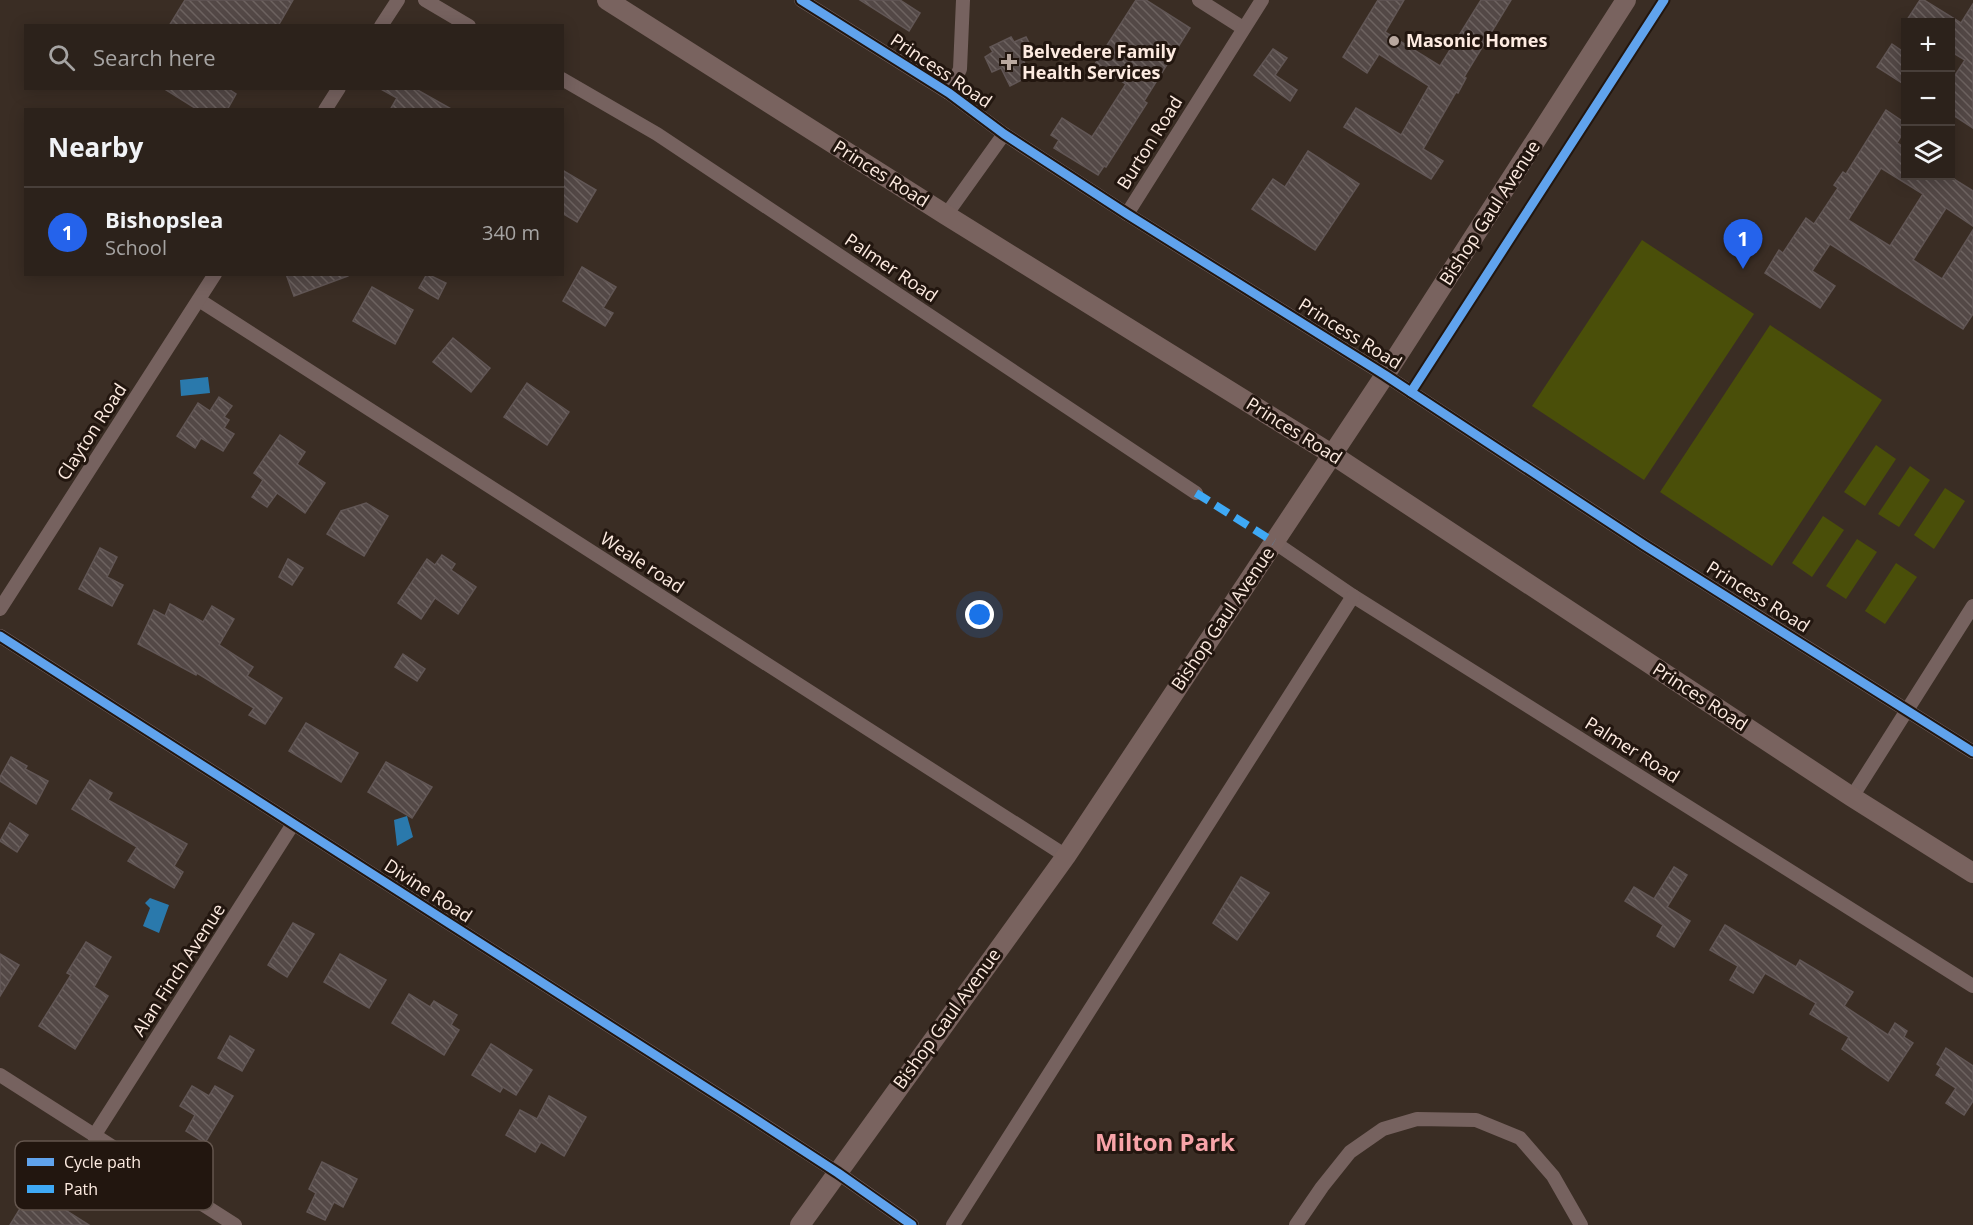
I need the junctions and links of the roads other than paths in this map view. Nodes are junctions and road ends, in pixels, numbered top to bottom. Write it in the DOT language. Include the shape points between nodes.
graph roads {
  1 [pos="398,0"];
  2 [pos="425,0"];
  3 [pos="607,0"];
  4 [pos="801,0"];
  5 [pos="963,0"];
  6 [pos="1199,0"];
  7 [pos="1262,0"];
  8 [pos="1626,0"];
  9 [pos="382,24"];
  10 [pos="466,24"];
  11 [pos="1243,28"];
  12 [pos="564,80"];
  13 [pos="338,90"];
  14 [pos="949,93"];
  15 [pos="326,108"];
  16 [pos="1004,134"];
  17 [pos="1127,214"];
  18 [pos="946,215"];
  19 [pos="214,276"];
  20 [pos="199,300"];
  21 [pos="1385,375"];
  22 [pos="1333,454"];
  23 [pos="1196,493"];
  24 [pos="1274,542"];
  25 [pos="1353,596"];
  26 [pos="1973,606"];
  27 [pos="0,609"];
  28 [pos="0,636"];
  29 [pos="1906,710"];
  30 [pos="1973,752"];
  31 [pos="1852,797"];
  32 [pos="293,824"];
  33 [pos="1066,856"];
  34 [pos="1973,873"];
  35 [pos="1973,986"];
  36 [pos="0,1075"];
  37 [pos="94,1136"];
  38 [pos="102,1141"];
  39 [pos="838,1173"];
  40 [pos="210,1210"];
  41 [pos="234,1225"];
  42 [pos="800,1225"];
  43 [pos="912,1225"];
  44 [pos="953,1225"];
  45 [pos="1296,1225"];
  46 [pos="1581,1225"];
  1 -- 9 [label="street"];
  2 -- 10 [label="street"];
  3 -- 18 [label="main road, Princes Road"];
  4 -- 14 [label="street, Princess Road"];
  5 -- 14 [label="street" via="960,69"];
  6 -- 11 [label="street"];
  7 -- 11 [label="street, Burton Road"];
  8 -- 21 [label="main road, Bishop Gaul Avenue"];
  11 -- 17 [label="street, Burton Road"];
  12 -- 23 [label="street, Palmer Road" via="657,134"];
  13 -- 15 [label="street"];
  14 -- 16 [label="street, Princess Road"];
  16 -- 17 [label="street, Princess Road"];
  16 -- 18 [label="street"];
  17 -- 21 [label="street, Princess Road"];
  18 -- 22 [label="main road, Princes Road"];
  19 -- 20 [label="street, Clayton Road"];
  20 -- 27 [label="street, Clayton Road"];
  20 -- 33 [label="street, Weale road"];
  21 -- 22 [label="main road, Bishop Gaul Avenue"];
  21 -- 29 [label="street, Princess Road"];
  22 -- 24 [label="main road, Bishop Gaul Avenue"];
  22 -- 31 [label="main road, Princes Road"];
  24 -- 25 [label="street, Palmer Road"];
  24 -- 33 [label="main road, Bishop Gaul Avenue"];
  25 -- 35 [label="street, Palmer Road"];
  25 -- 44 [label="street"];
  26 -- 29 [label="street"];
  28 -- 32 [label="street, Divine Road"];
  29 -- 30 [label="street, Princess Road"];
  29 -- 31 [label="street"];
  31 -- 34 [label="main road, Princes Road"];
  32 -- 37 [label="street, Alan Finch Avenue"];
  32 -- 39 [label="street, Divine Road"];
  33 -- 39 [label="main road, Bishop Gaul Avenue"];
  36 -- 37 [label="street"];
  37 -- 38 [label="street"];
  39 -- 42 [label="main road, Bishop Gaul Avenue"];
  39 -- 43 [label="street, Divine Road"];
  40 -- 41 [label="street"];
  45 -- 46 [label="street" via="1350,1152 1383,1129 1417,1119 1476,1120 1520,1138 1553,1176"];
}
